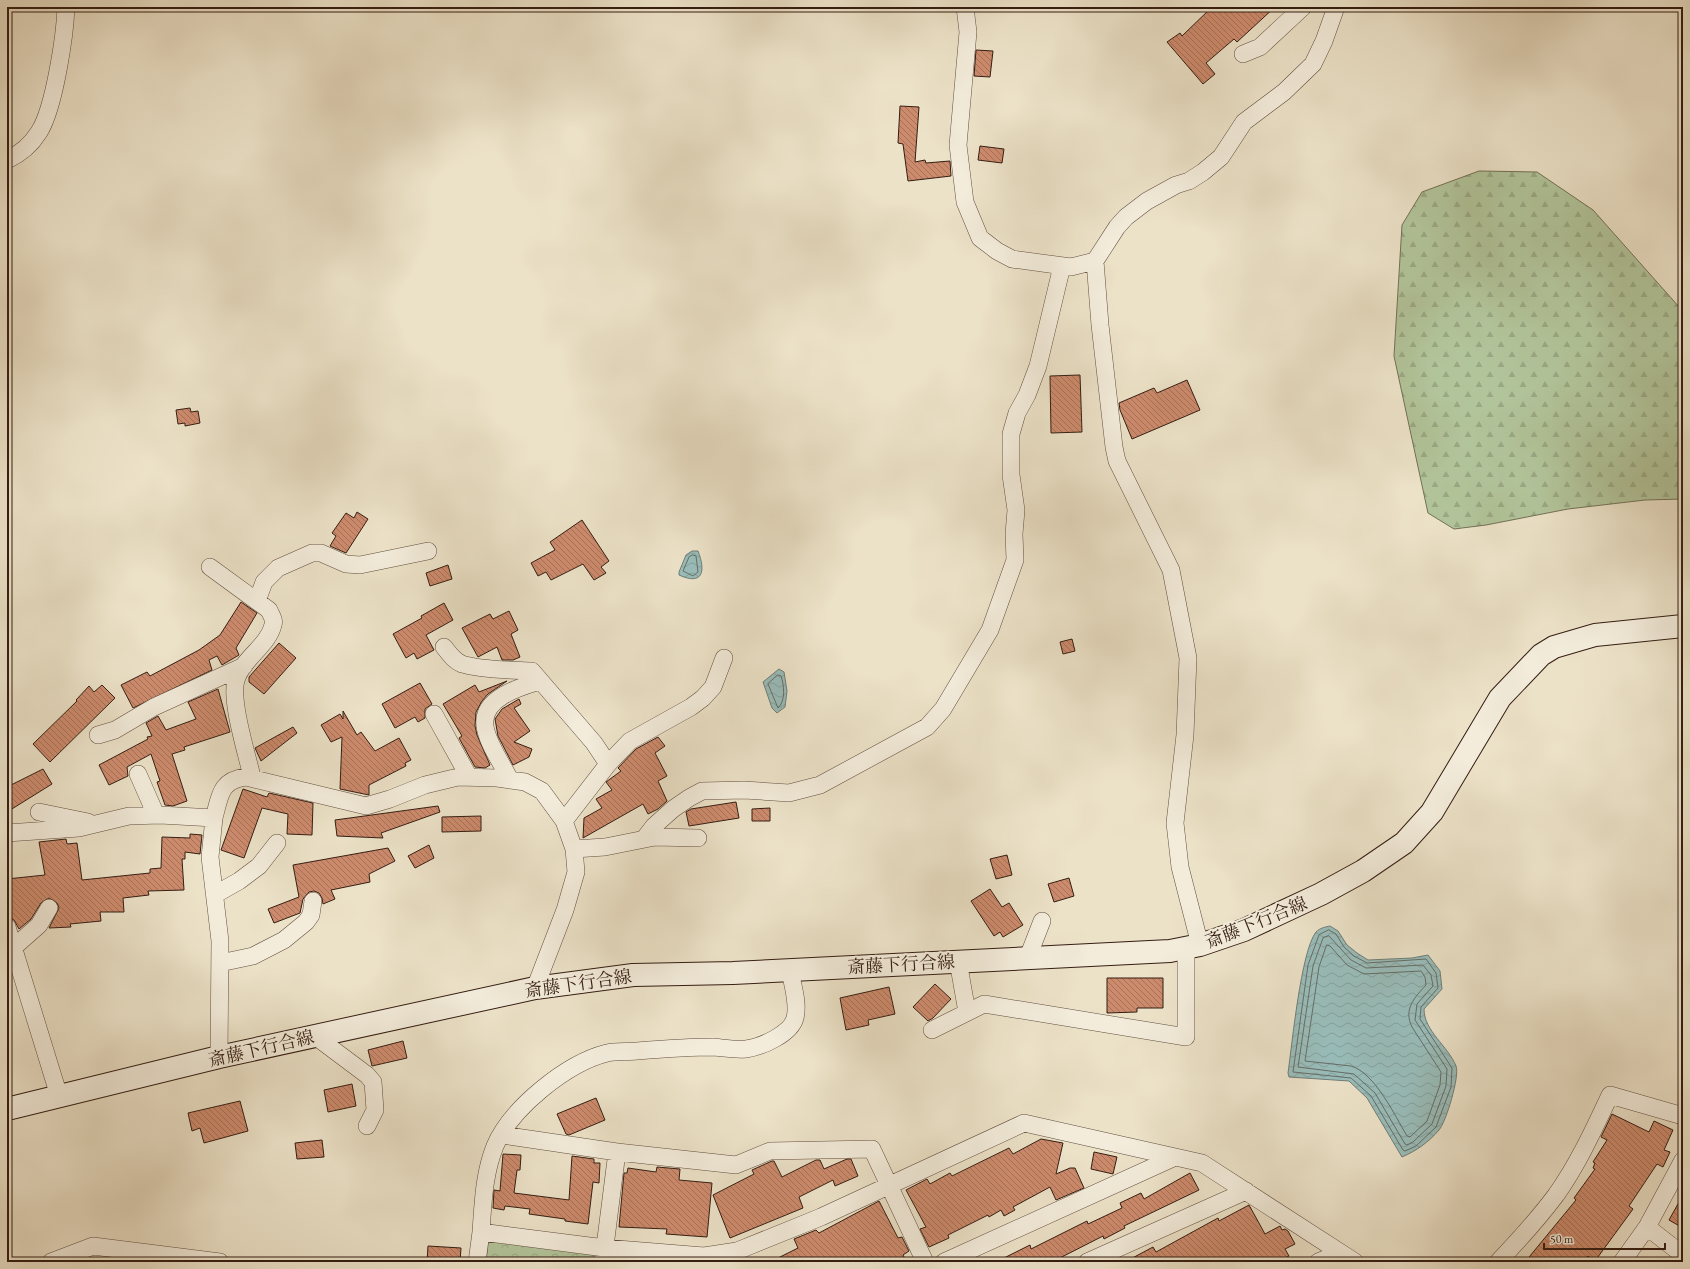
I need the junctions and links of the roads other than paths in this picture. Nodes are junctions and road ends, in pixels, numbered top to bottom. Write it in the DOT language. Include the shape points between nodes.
graph roads {
  1 [pos="66,7"];
  2 [pos="966,7"];
  3 [pos="1303,7"];
  4 [pos="1336,7"];
  5 [pos="1243,54"];
  6 [pos="7,160"];
  7 [pos="1095,261"];
  8 [pos="1062,266"];
  9 [pos="428,551"];
  10 [pos="210,567"];
  11 [pos="257,601"];
  12 [pos="1683,626"];
  13 [pos="444,647"];
  14 [pos="724,658"];
  15 [pos="244,666"];
  16 [pos="540,681"];
  17 [pos="434,714"];
  18 [pos="98,735"];
  19 [pos="608,764"];
  20 [pos="138,774"];
  21 [pos="252,777"];
  22 [pos="469,777"];
  23 [pos="510,780"];
  24 [pos="40,812"];
  25 [pos="156,815"];
  26 [pos="214,818"];
  27 [pos="564,821"];
  28 [pos="96,824"];
  29 [pos="7,833"];
  30 [pos="698,838"];
  31 [pos="644,839"];
  32 [pos="277,843"];
  33 [pos="574,849"];
  34 [pos="216,894"];
  35 [pos="313,901"];
  36 [pos="49,908"];
  37 [pos="1042,921"];
  38 [pos="7,927"];
  39 [pos="1193,947"];
  40 [pos="13,948"];
  41 [pos="1028,957"];
  42 [pos="958,961"];
  43 [pos="220,964"];
  44 [pos="790,970"];
  45 [pos="535,988"];
  46 [pos="967,1012"];
  47 [pos="932,1030"];
  48 [pos="315,1036"];
  49 [pos="219,1056"];
  50 [pos="59,1096"];
  51 [pos="7,1109"];
  52 [pos="1683,1116"];
  53 [pos="368,1126"];
  54 [pos="502,1135"];
  55 [pos="617,1152"];
  56 [pos="1173,1158"];
  57 [pos="1683,1160"];
  58 [pos="890,1185"];
  59 [pos="1246,1191"];
  60 [pos="1647,1227"];
  61 [pos="481,1232"];
  62 [pos="1339,1253"];
  63 [pos="604,1255"];
  64 [pos="1683,1255"];
  65 [pos="51,1262"];
  66 [pos="220,1262"];
  67 [pos="478,1262"];
  68 [pos="925,1262"];
  69 [pos="944,1262"];
  70 [pos="1087,1262"];
  71 [pos="1318,1262"];
  72 [pos="1355,1262"];
  73 [pos="1498,1262"];
  74 [pos="1622,1262"];
  1 -- 6 [label="street" via="48,113 34,140"];
  2 -- 8 [label="street" via="968,32 958,145 965,202 980,238 997,251 1012,259"];
  3 -- 5 [label="street" via="1260,47"];
  4 -- 7 [label="street" via="1313,64 1284,92 1244,122 1221,156 1203,172 1147,201 1126,217"];
  7 -- 8 [label="street" via="1071,267"];
  7 -- 39 [label="street" via="1115,454 1171,570 1188,658 1185,735 1176,823 1180,867"];
  8 -- 31 [label="street" via="1038,366 1027,395 1016,413 1011,434 1011,475 1016,510 1015,560 990,630 943,709 927,727 820,785 789,793 702,791 673,810 654,826"];
  9 -- 11 [label="street" via="360,565 346,564 321,553 312,553 278,568 264,582"];
  10 -- 11 [label="street"];
  11 -- 15 [label="street" via="269,610 273,624"];
  12 -- 39 [label="main road, 斎藤下行合線" via="1595,635 1554,646 1541,655 1500,698 1432,812 1404,843 1363,871 1321,894 1244,930"];
  13 -- 16 [label="street" via="462,664 532,671"];
  14 -- 19 [label="street" via="713,687 703,698 691,708 630,741"];
  15 -- 18 [label="street" via="154,707 115,730"];
  15 -- 21 [label="street" via="236,681 235,692"];
  16 -- 19 [label="street"];
  16 -- 23 [label="street" via="512,690 494,702 486,714 484,726 488,738"];
  17 -- 22 [label="street"];
  19 -- 27 [label="street"];
  20 -- 25 [label="street"];
  21 -- 22 [label="street" via="366,806 425,785"];
  21 -- 26 [label="street" via="235,778 227,783 222,790"];
  22 -- 23 [label="street"];
  23 -- 27 [label="street" via="525,782 542,792"];
  24 -- 28 [label="street"];
  25 -- 26 [label="street"];
  25 -- 28 [label="street" via="129,816"];
  26 -- 34 [label="street" via="210,857"];
  27 -- 33 [label="street"];
  28 -- 29 [label="street" via="79,828"];
  30 -- 31 [label="street"];
  31 -- 33 [label="street" via="605,847"];
  32 -- 34 [label="street" via="259,866 239,882"];
  33 -- 45 [label="street" via="574,880"];
  34 -- 43 [label="street"];
  35 -- 43 [label="street" via="311,915 284,940 253,956"];
  36 -- 40 [label="street" via="39,925"];
  37 -- 41 [label="street"];
  38 -- 40 [label="street"];
  39 -- 41 [label="main road, 斎藤下行合線" via="1170,951"];
  39 -- 46 [label="street" via="1186,1037 984,1004"];
  40 -- 50 [label="street"];
  41 -- 42 [label="main road, 斎藤下行合線"];
  42 -- 44 [label="main road, 斎藤下行合線"];
  42 -- 46 [label="street"];
  43 -- 49 [label="street"];
  44 -- 45 [label="main road, 斎藤下行合線" via="633,975"];
  44 -- 54 [label="street" via="796,1008 795,1019 785,1032 773,1040 746,1049 711,1047 608,1053 586,1060 542,1090 517,1113"];
  45 -- 48 [label="main road, 斎藤下行合線"];
  46 -- 47 [label="street"];
  48 -- 49 [label="main road, 斎藤下行合線"];
  48 -- 53 [label="street" via="373,1082 375,1110"];
  49 -- 50 [label="main road, 斎藤下行合線"];
  50 -- 51 [label="main road, 斎藤下行合線"];
  52 -- 73 [label="street" via="1610,1095 1593,1132 1556,1194"];
  54 -- 55 [label="street"];
  54 -- 61 [label="street" via="490,1162"];
  55 -- 58 [label="street" via="736,1165 770,1151 872,1149"];
  55 -- 63 [label="street"];
  56 -- 58 [label="street" via="1024,1123"];
  56 -- 59 [label="street" via="1202,1163"];
  56 -- 69 [label="street"];
  57 -- 60 [label="street"];
  58 -- 63 [label="street" via="737,1251 704,1256"];
  58 -- 68 [label="street"];
  59 -- 62 [label="street"];
  59 -- 70 [label="street"];
  60 -- 64 [label="street"];
  60 -- 74 [label="street"];
  61 -- 63 [label="street"];
  61 -- 67 [label="street"];
  62 -- 71 [label="street"];
  62 -- 72 [label="street"];
  65 -- 66 [label="street" via="93,1246"];
}
